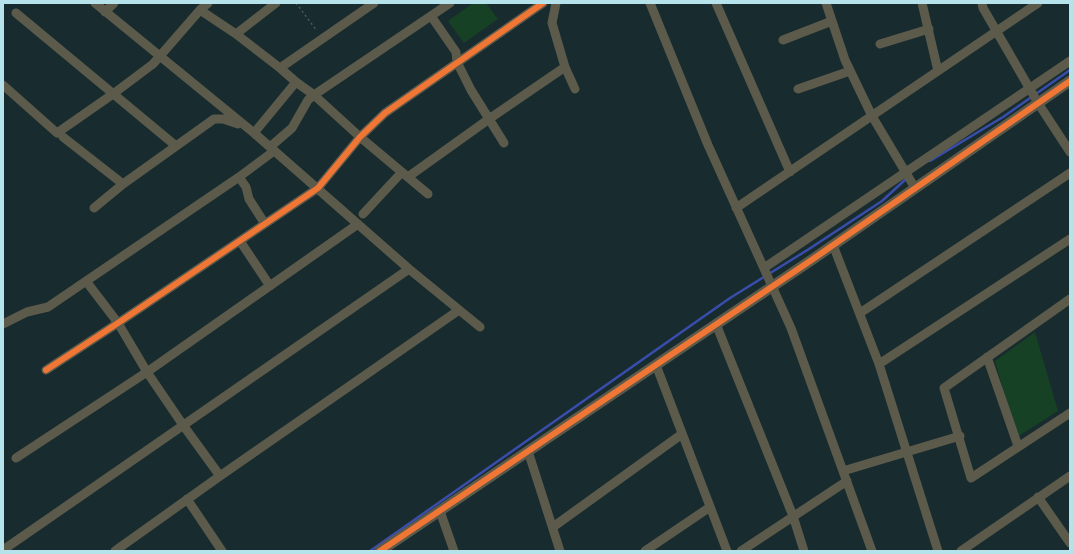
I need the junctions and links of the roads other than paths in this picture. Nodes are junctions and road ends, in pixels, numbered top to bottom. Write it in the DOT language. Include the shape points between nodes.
graph roads {
  1 [pos="94,3"];
  2 [pos="114,3"];
  3 [pos="208,3"];
  4 [pos="276,3"];
  5 [pos="374,3"];
  6 [pos="450,3"];
  7 [pos="543,3"];
  8 [pos="556,3"];
  9 [pos="650,3"];
  10 [pos="716,3"];
  11 [pos="826,3"];
  12 [pos="922,3"];
  13 [pos="982,3"];
  14 [pos="1038,3"];
  15 [pos="200,10"];
  16 [pos="105,12"];
  17 [pos="16,13"];
  18 [pos="430,16"];
  19 [pos="832,21"];
  20 [pos="928,29"];
  21 [pos="997,31"];
  22 [pos="236,34"];
  23 [pos="783,40"];
  24 [pos="880,44"];
  25 [pos="159,56"];
  26 [pos="1070,61"];
  27 [pos="457,62"];
  28 [pos="566,67"];
  29 [pos="280,68"];
  30 [pos="850,71"];
  31 [pos="938,71"];
  32 [pos="1070,81"];
  33 [pos="296,82"];
  34 [pos="3,85"];
  35 [pos="575,89"];
  36 [pos="798,89"];
  37 [pos="1030,89"];
  38 [pos="113,94"];
  39 [pos="314,95"];
  40 [pos="1038,103"];
  41 [pos="872,116"];
  42 [pos="489,119"];
  43 [pos="244,126"];
  44 [pos="254,133"];
  45 [pos="360,136"];
  46 [pos="63,137"];
  47 [pos="504,143"];
  48 [pos="176,146"];
  49 [pos="272,149"];
  50 [pos="1070,152"];
  51 [pos="790,172"];
  52 [pos="906,173"];
  53 [pos="1070,173"];
  54 [pos="405,174"];
  55 [pos="239,177"];
  56 [pos="123,184"];
  57 [pos="318,188"];
  58 [pos="915,188"];
  59 [pos="428,194"];
  60 [pos="94,208"];
  61 [pos="736,208"];
  62 [pos="363,214"];
  63 [pos="265,224"];
  64 [pos="358,224"];
  65 [pos="1070,238"];
  66 [pos="240,241"];
  67 [pos="833,246"];
  68 [pos="764,268"];
  69 [pos="409,269"];
  70 [pos="86,281"];
  71 [pos="270,286"];
  72 [pos="772,287"];
  73 [pos="1070,299"];
  74 [pos="459,310"];
  75 [pos="860,313"];
  76 [pos="3,324"];
  77 [pos="118,324"];
  78 [pos="716,324"];
  79 [pos="480,327"];
  80 [pos="986,357"];
  81 [pos="879,364"];
  82 [pos="656,365"];
  83 [pos="46,370"];
  84 [pos="148,372"];
  85 [pos="1070,413"];
  86 [pos="183,425"];
  87 [pos="682,434"];
  88 [pos="960,436"];
  89 [pos="1018,446"];
  90 [pos="528,451"];
  91 [pos="906,452"];
  92 [pos="16,458"];
  93 [pos="843,471"];
  94 [pos="220,476"];
  95 [pos="1070,476"];
  96 [pos="846,481"];
  97 [pos="1038,497"];
  98 [pos="187,499"];
  99 [pos="710,507"];
  100 [pos="440,510"];
  101 [pos="793,516"];
  102 [pos="553,527"];
  103 [pos="1070,543"];
  104 [pos="3,550"];
  105 [pos="115,551"];
  106 [pos="222,551"];
  107 [pos="380,551"];
  108 [pos="454,551"];
  109 [pos="560,551"];
  110 [pos="645,551"];
  111 [pos="727,551"];
  112 [pos="741,551"];
  113 [pos="804,551"];
  114 [pos="872,551"];
  115 [pos="938,551"];
  116 [pos="961,551"];
  1 -- 16 [label="street"];
  2 -- 16 [label="street"];
  3 -- 15 [label="street"];
  4 -- 22 [label="street"];
  5 -- 29 [label="street"];
  6 -- 18 [label="street"];
  7 -- 27 [label="street"];
  8 -- 28 [label="street" via="552,23"];
  9 -- 61 [label="street"];
  10 -- 51 [label="street"];
  11 -- 19 [label="street"];
  12 -- 20 [label="street"];
  13 -- 21 [label="street"];
  14 -- 21 [label="street"];
  15 -- 22 [label="street"];
  15 -- 25 [label="street"];
  16 -- 25 [label="street"];
  17 -- 38 [label="street"];
  18 -- 27 [label="street" via="456,52"];
  18 -- 39 [label="street"];
  19 -- 23 [label="street"];
  19 -- 30 [label="street"];
  20 -- 24 [label="street"];
  20 -- 31 [label="street"];
  21 -- 31 [label="street"];
  21 -- 37 [label="street"];
  22 -- 29 [label="street"];
  25 -- 38 [label="street" via="153,64"];
  25 -- 43 [label="street"];
  26 -- 37 [label="street"];
  27 -- 42 [label="street"];
  27 -- 45 [label="street" via="385,113"];
  28 -- 35 [label="street"];
  28 -- 42 [label="street"];
  29 -- 33 [label="street"];
  30 -- 36 [label="street"];
  30 -- 41 [label="street"];
  31 -- 41 [label="street"];
  32 -- 40 [label="street"];
  33 -- 39 [label="street"];
  33 -- 44 [label="street"];
  34 -- 38 [label="street" via="57,134"];
  37 -- 40 [label="street"];
  37 -- 52 [label="street"];
  38 -- 48 [label="street"];
  39 -- 45 [label="street"];
  39 -- 49 [label="street" via="308,100 292,128"];
  40 -- 50 [label="street"];
  40 -- 58 [label="street"];
  41 -- 51 [label="street"];
  41 -- 52 [label="street"];
  42 -- 47 [label="street"];
  42 -- 54 [label="street"];
  43 -- 44 [label="street"];
  43 -- 48 [label="street" via="223,119 214,119"];
  44 -- 49 [label="street"];
  45 -- 54 [label="street"];
  45 -- 57 [label="street"];
  46 -- 56 [label="street"];
  48 -- 56 [label="street"];
  49 -- 55 [label="street"];
  49 -- 57 [label="street"];
  51 -- 61 [label="street"];
  52 -- 58 [label="street"];
  52 -- 68 [label="street"];
  53 -- 75 [label="street"];
  54 -- 59 [label="street"];
  54 -- 62 [label="street"];
  55 -- 63 [label="street"];
  55 -- 70 [label="street"];
  56 -- 60 [label="street"];
  57 -- 63 [label="street"];
  57 -- 64 [label="street"];
  58 -- 67 [label="street"];
  61 -- 68 [label="street"];
  63 -- 66 [label="street"];
  64 -- 69 [label="street"];
  64 -- 71 [label="street"];
  65 -- 81 [label="street"];
  66 -- 71 [label="street"];
  66 -- 77 [label="street"];
  67 -- 72 [label="street"];
  67 -- 75 [label="street"];
  68 -- 72 [label="street"];
  69 -- 74 [label="street"];
  69 -- 86 [label="street"];
  70 -- 76 [label="street" via="48,306 27,312"];
  70 -- 77 [label="street"];
  71 -- 84 [label="street"];
  72 -- 78 [label="street"];
  72 -- 93 [label="street" via="791,328"];
  73 -- 80 [label="street"];
  74 -- 79 [label="street"];
  74 -- 94 [label="street"];
  75 -- 81 [label="street"];
  77 -- 83 [label="street"];
  77 -- 84 [label="street"];
  78 -- 82 [label="street"];
  78 -- 101 [label="street"];
  80 -- 88 [label="street" via="944,388"];
  80 -- 89 [label="street"];
  81 -- 91 [label="street"];
  82 -- 87 [label="street"];
  82 -- 90 [label="street"];
  84 -- 86 [label="street"];
  84 -- 92 [label="street"];
  85 -- 89 [label="street"];
  86 -- 94 [label="street"];
  86 -- 104 [label="street"];
  87 -- 99 [label="street"];
  87 -- 102 [label="street"];
  88 -- 89 [label="street" via="971,478"];
  88 -- 91 [label="street"];
  90 -- 100 [label="street"];
  90 -- 102 [label="street"];
  91 -- 93 [label="street"];
  91 -- 115 [label="street"];
  93 -- 96 [label="street"];
  94 -- 98 [label="street"];
  95 -- 97 [label="street"];
  96 -- 101 [label="street"];
  96 -- 114 [label="street"];
  97 -- 103 [label="street"];
  97 -- 116 [label="street"];
  98 -- 105 [label="street"];
  98 -- 106 [label="street"];
  99 -- 110 [label="street"];
  99 -- 111 [label="street"];
  100 -- 107 [label="street"];
  100 -- 108 [label="street"];
  101 -- 112 [label="street"];
  101 -- 113 [label="street"];
  102 -- 109 [label="street"];
}
